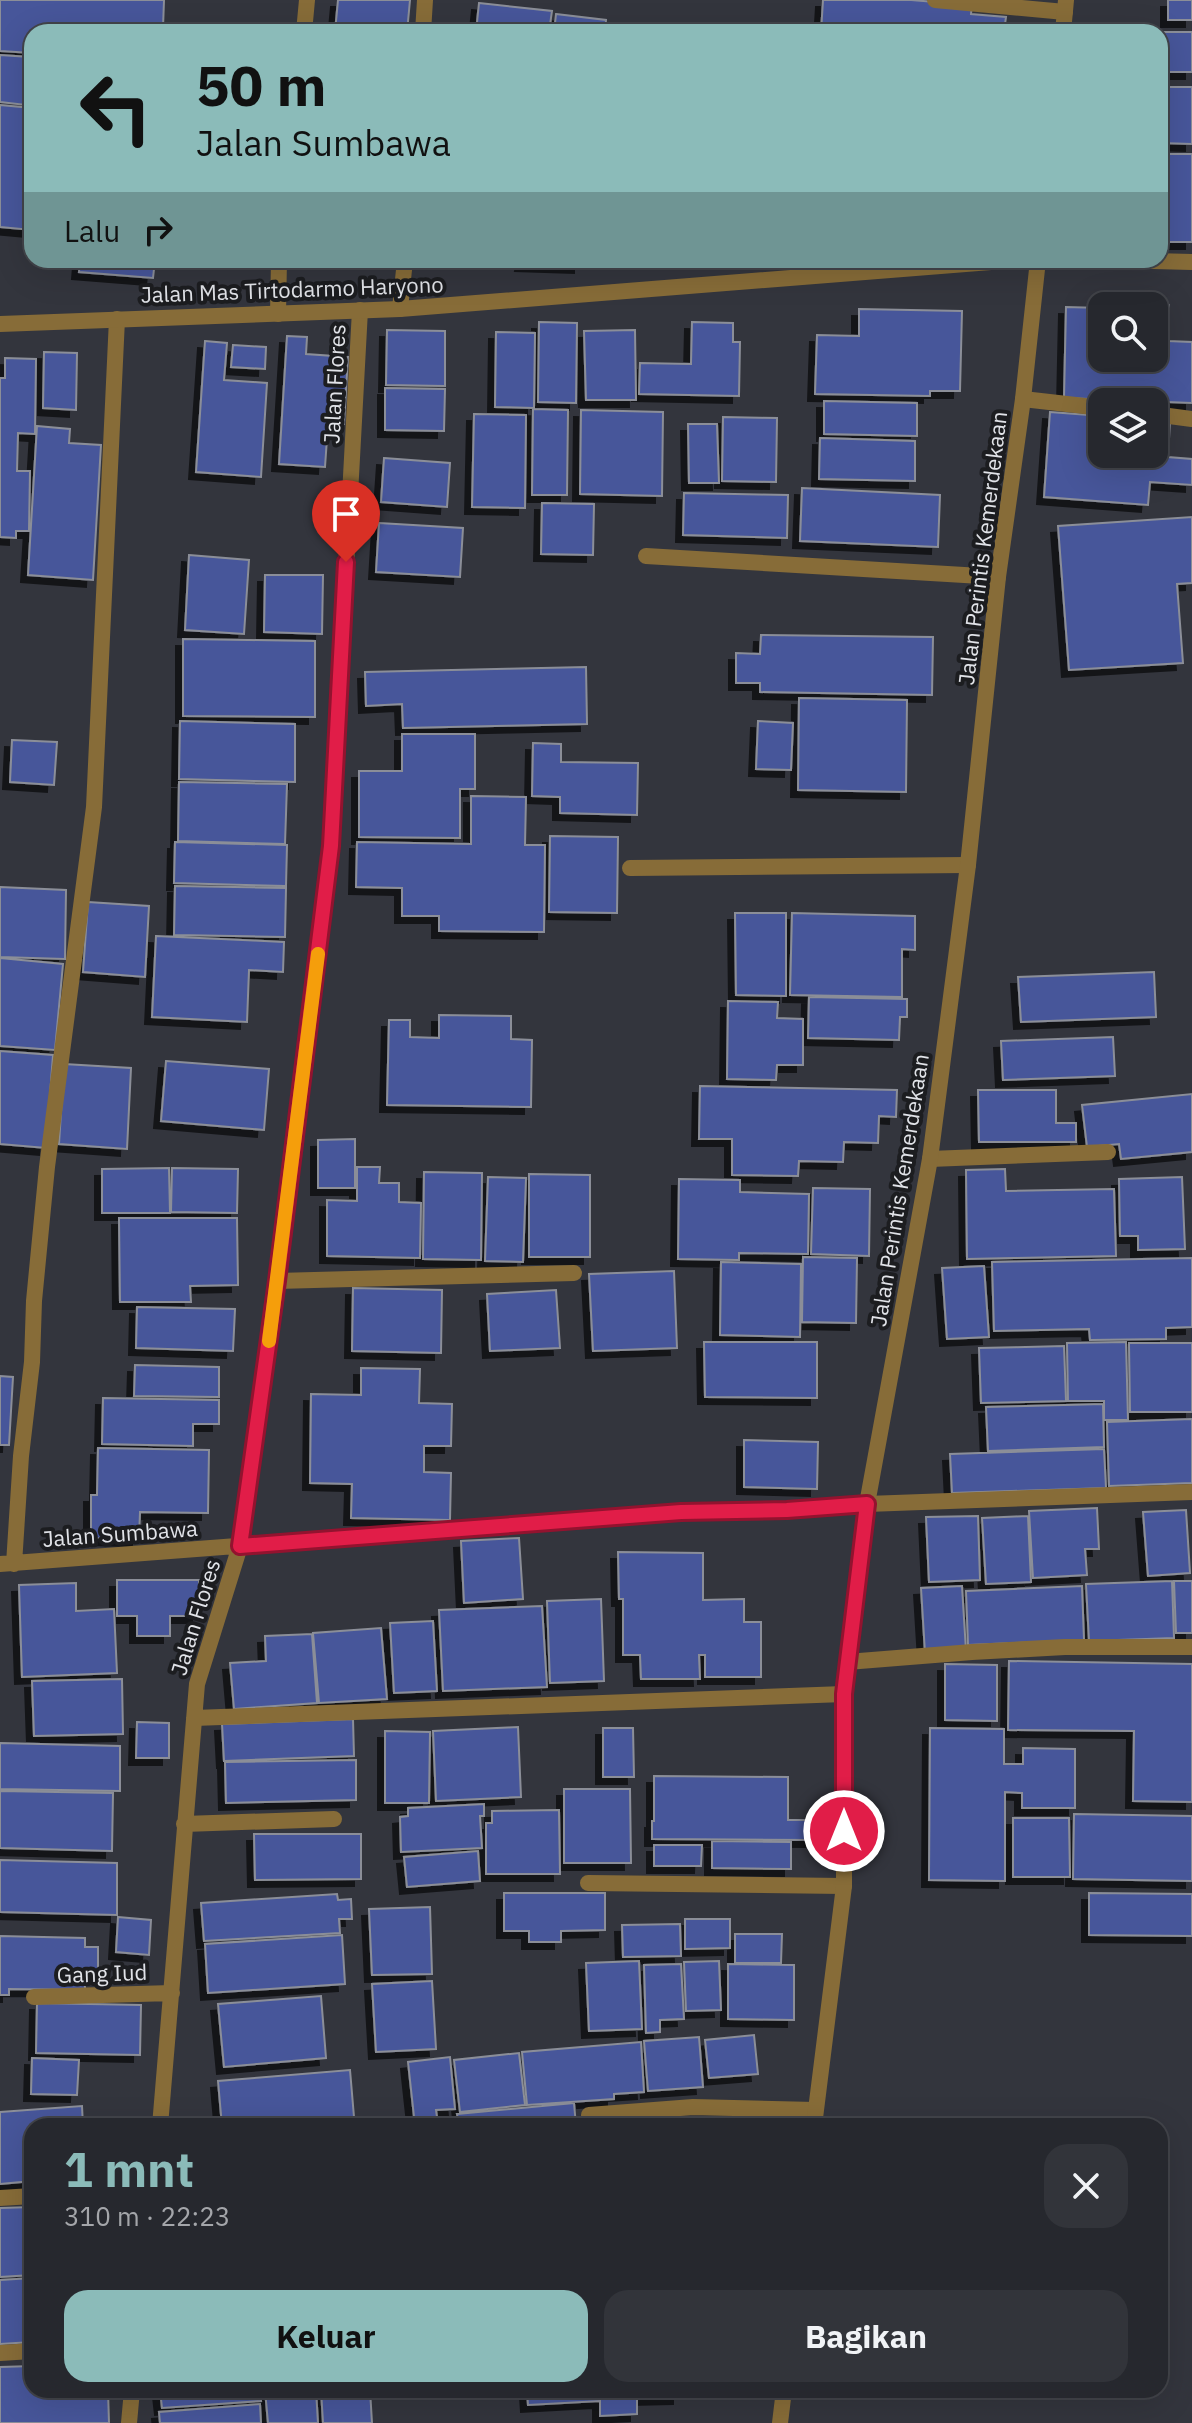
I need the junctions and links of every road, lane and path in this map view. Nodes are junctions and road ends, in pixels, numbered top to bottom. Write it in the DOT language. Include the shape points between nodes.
graph roads {
  1 [pos="307,0"];
  2 [pos="425,0"];
  3 [pos="935,0"];
  4 [pos="1066,6"];
  5 [pos="305,24"];
  6 [pos="424,24"];
  7 [pos="1168,261"];
  8 [pos="1192,262"];
  9 [pos="279,268"];
  10 [pos="404,268"];
  11 [pos="915,268"];
  12 [pos="1037,268"];
  13 [pos="400,309"];
  14 [pos="360,310"];
  15 [pos="278,314"];
  16 [pos="117,319"];
  17 [pos="0,324"];
  18 [pos="1023,399"];
  19 [pos="1088,406"];
  20 [pos="1168,416"];
  21 [pos="1192,419"];
  22 [pos="646,556"];
  23 [pos="998,577"];
  24 [pos="968,865"];
  25 [pos="630,868"];
  26 [pos="1108,1152"];
  27 [pos="930,1159"];
  28 [pos="574,1273"];
  29 [pos="277,1281"];
  30 [pos="1192,1492"];
  31 [pos="867,1504"];
  32 [pos="240,1546"];
  33 [pos="7,1564"];
  34 [pos="1192,1647"];
  35 [pos="847,1662"];
  36 [pos="844,1694"];
  37 [pos="194,1718"];
  38 [pos="334,1819"];
  39 [pos="184,1824"];
  40 [pos="588,1883"];
  41 [pos="844,1886"];
  42 [pos="172,1993"];
  43 [pos="34,1997"];
  44 [pos="589,2115"];
  45 [pos="161,2118"];
  46 [pos="814,2118"];
  47 [pos="24,2196"];
  48 [pos="0,2198"];
  49 [pos="24,2352"];
  50 [pos="0,2353"];
  51 [pos="131,2398"];
  52 [pos="783,2398"];
  53 [pos="129,2423"];
  54 [pos="780,2423"];
  1 -- 5 [label="street"];
  2 -- 6 [label="street"];
  3 -- 4 [label="street"];
  7 -- 8 [label="street"];
  9 -- 15 [label="street"];
  10 -- 13 [label="street"];
  11 -- 13 [label="street, Jalan Mas Tirtodarmo Haryono"];
  12 -- 18 [label="street, Jalan Perintis Kemerdekaan"];
  13 -- 14 [label="street, Jalan Mas Tirtodarmo Haryono"];
  14 -- 15 [label="street, Jalan Mas Tirtodarmo Haryono"];
  14 -- 29 [label="street, Jalan Flores" via="331,846"];
  15 -- 16 [label="street, Jalan Mas Tirtodarmo Haryono"];
  16 -- 17 [label="street, Jalan Mas Tirtodarmo Haryono"];
  16 -- 33 [label="street" via="94,807 47,1167 32,1362"];
  18 -- 19 [label="street"];
  18 -- 23 [label="street, Jalan Perintis Kemerdekaan"];
  20 -- 21 [label="street"];
  22 -- 23 [label="street"];
  23 -- 24 [label="street, Jalan Perintis Kemerdekaan"];
  24 -- 25 [label="street"];
  24 -- 27 [label="street, Jalan Perintis Kemerdekaan"];
  26 -- 27 [label="street"];
  27 -- 31 [label="street, Jalan Perintis Kemerdekaan"];
  28 -- 29 [label="street"];
  29 -- 32 [label="street, Jalan Flores"];
  30 -- 31 [label="street, Jalan Sumbawa"];
  31 -- 32 [label="street, Jalan Sumbawa" via="681,1512"];
  31 -- 35 [label="street, Jalan Perintis Kemerdekaan"];
  32 -- 33 [label="street, Jalan Sumbawa"];
  32 -- 37 [label="street, Jalan Flores" via="197,1684"];
  34 -- 35 [label="street" via="1049,1648"];
  35 -- 36 [label="street, Jalan Perintis Kemerdekaan"];
  36 -- 37 [label="street"];
  36 -- 41 [label="street, Jalan Perintis Kemerdekaan"];
  37 -- 39 [label="street, Jalan Flores"];
  38 -- 39 [label="street"];
  39 -- 42 [label="street, Jalan Flores"];
  40 -- 41 [label="street"];
  41 -- 46 [label="street, Jalan Perintis Kemerdekaan"];
  42 -- 43 [label="street, Gang Iud"];
  42 -- 45 [label="street, Jalan Flores"];
  44 -- 46 [label="street" via="693,2107"];
  47 -- 48 [label="street"];
  49 -- 50 [label="street"];
  51 -- 53 [label="street"];
  52 -- 54 [label="street"];
}
